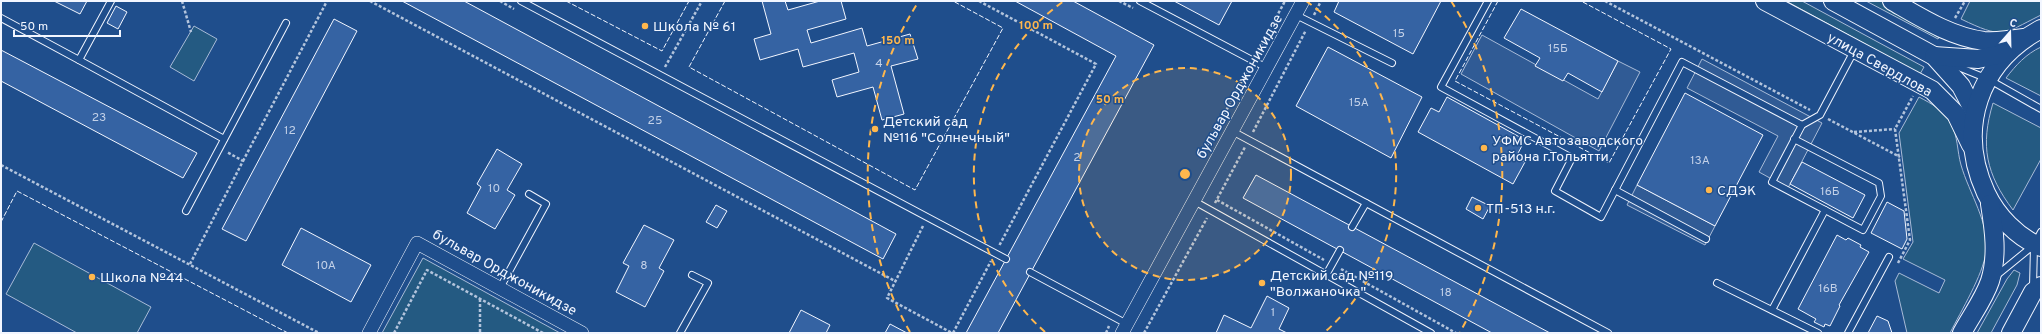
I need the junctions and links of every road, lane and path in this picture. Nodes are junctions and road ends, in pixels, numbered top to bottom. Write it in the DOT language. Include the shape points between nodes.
graph roads {
  1 [pos="111,1"];
  2 [pos="182,1"];
  3 [pos="327,1"];
  4 [pos="370,1"];
  5 [pos="521,1"];
  6 [pos="702,1"];
  7 [pos="979,1"];
  8 [pos="1140,1"];
  9 [pos="1303,1"];
  10 [pos="1321,1"];
  11 [pos="1488,1"];
  12 [pos="1605,1"];
  13 [pos="1765,1"];
  14 [pos="1833,1"];
  15 [pos="1892,1"];
  16 [pos="1296,15"];
  17 [pos="1,18"];
  18 [pos="1310,22"];
  19 [pos="286,23"];
  20 [pos="1307,29"];
  21 [pos="2041,29"];
  22 [pos="191,32"];
  23 [pos="2024,38"];
  24 [pos="1855,50"];
  25 [pos="2008,52"];
  26 [pos="1934,56"];
  27 [pos="79,60"];
  28 [pos="1392,63"];
  29 [pos="1267,68"];
  30 [pos="661,75"];
  31 [pos="1988,79"];
  32 [pos="1919,83"];
  33 [pos="2041,109"];
  34 [pos="1975,113"];
  35 [pos="1820,115"];
  36 [pos="1802,125"];
  37 [pos="1896,129"];
  38 [pos="1232,131"];
  39 [pos="1854,132"];
  40 [pos="224,139"];
  41 [pos="1794,139"];
  42 [pos="1249,140"];
  43 [pos="219,148"];
  44 [pos="1973,149"];
  45 [pos="1900,157"];
  46 [pos="243,161"];
  47 [pos="1,164"];
  48 [pos="1615,190"];
  49 [pos="529,194"];
  50 [pos="1194,201"];
  51 [pos="1990,201"];
  52 [pos="1366,203"];
  53 [pos="186,210"];
  54 [pos="1211,210"];
  55 [pos="1825,210"];
  56 [pos="924,227"];
  57 [pos="1352,227"];
  58 [pos="1706,239"];
  59 [pos="2039,241"];
  60 [pos="1340,250"];
  61 [pos="996,253"];
  62 [pos="1889,257"];
  63 [pos="1006,259"];
  64 [pos="190,264"];
  65 [pos="1896,267"];
  66 [pos="1030,272"];
  67 [pos="692,275"];
  68 [pos="1326,275"];
  69 [pos="895,281"];
  70 [pos="1990,281"];
  71 [pos="1717,283"];
  72 [pos="500,288"];
  73 [pos="2037,289"];
  74 [pos="480,299"];
  75 [pos="1772,310"];
  76 [pos="1125,328"];
  77 [pos="319,333"];
  78 [pos="369,333"];
  79 [pos="394,333"];
  80 [pos="480,333"];
  81 [pos="543,333"];
  82 [pos="582,333"];
  83 [pos="680,333"];
  84 [pos="952,333"];
  85 [pos="1144,333"];
  86 [pos="1432,333"];
  87 [pos="1608,333"];
  88 [pos="1818,333"];
  89 [pos="1848,333"];
  90 [pos="1962,333"];
  91 [pos="2011,333"];
  1 -- 27 [label="lane"];
  2 -- 22 [label="path"];
  3 -- 46 [label="path"];
  4 -- 69 [label="path"];
  5 -- 30 [label="lane"];
  6 -- 30 [label="path"];
  7 -- 61 [label="path" via="1096,64"];
  8 -- 29 [label="lane"];
  9 -- 16 [label="street, бульвар Орджоникидзе"];
  10 -- 18 [label="path"];
  11 -- 48 [label="lane" via="1441,87 1572,158 1555,191 1601,216"];
  12 -- 35 [label="path"];
  13 -- 24 [label="main road, улица Свердлова"];
  14 -- 26 [label="main road, улица Свердлова"];
  15 -- 23 [label="main road" via="1928,21 1968,37 1984,41"];
  16 -- 28 [label="lane"];
  16 -- 29 [label="street, бульвар Орджоникидзе"];
  17 -- 27 [label="lane"];
  19 -- 40 [label="lane"];
  20 -- 42 [label="path"];
  21 -- 23 [label="main road"];
  23 -- 25 [label="main road"];
  24 -- 32 [label="main road, улица Свердлова"];
  24 -- 35 [label="lane"];
  25 -- 26 [label="main road, улица Свердлова" via="1978,59"];
  25 -- 31 [label="main road"];
  26 -- 31 [label="lane"];
  26 -- 34 [label="main road, улица Свердлова" via="1962,86"];
  27 -- 40 [label="lane"];
  29 -- 38 [label="street, бульвар Орджоникидзе"];
  30 -- 61 [label="lane"];
  31 -- 33 [label="lane"];
  31 -- 34 [label="main road"];
  32 -- 37 [label="path"];
  32 -- 44 [label="main road, улица Свердлова" via="1932,90 1956,114"];
  34 -- 44 [label="main road"];
  35 -- 36 [label="lane"];
  35 -- 39 [label="path"];
  36 -- 41 [label="lane"];
  36 -- 48 [label="lane" via="1682,62"];
  37 -- 39 [label="path"];
  37 -- 45 [label="path"];
  38 -- 42 [label="lane"];
  38 -- 50 [label="street, бульвар Орджоникидзе"];
  39 -- 45 [label="path"];
  40 -- 43 [label="lane"];
  41 -- 55 [label="lane" via="1772,182"];
  41 -- 55 [label="lane" via="1879,183 1881,196 1863,230"];
  42 -- 52 [label="lane"];
  42 -- 54 [label="path"];
  43 -- 46 [label="path"];
  43 -- 53 [label="lane"];
  44 -- 51 [label="main road" via="1978,176"];
  45 -- 65 [label="path" via="1910,240"];
  46 -- 64 [label="path"];
  47 -- 64 [label="path"];
  48 -- 58 [label="lane"];
  49 -- 72 [label="lane" via="546,204"];
  50 -- 54 [label="lane"];
  50 -- 76 [label="street, бульвар Орджоникидзе"];
  51 -- 59 [label="main road" via="2017,233"];
  51 -- 70 [label="main road" via="1995,232 1995,253"];
  52 -- 57 [label="lane"];
  52 -- 87 [label="lane"];
  54 -- 68 [label="lane"];
  54 -- 85 [label="path"];
  55 -- 75 [label="lane"];
  56 -- 69 [label="path"];
  59 -- 70 [label="lane"];
  59 -- 73 [label="lane"];
  60 -- 68 [label="lane"];
  61 -- 63 [label="lane"];
  61 -- 84 [label="path"];
  62 -- 89 [label="lane"];
  64 -- 77 [label="path"];
  66 -- 76 [label="lane"];
  67 -- 83 [label="lane" via="708,283"];
  68 -- 86 [label="lane"];
  69 -- 84 [label="path" via="887,298"];
  70 -- 90 [label="main road"];
  71 -- 75 [label="lane"];
  72 -- 78 [label="street, бульвар Орджоникидзе" via="417,243"];
  72 -- 82 [label="street, бульвар Орджоникидзе"];
  73 -- 91 [label="main road"];
  74 -- 79 [label="path" via="427,270"];
  74 -- 80 [label="path"];
  74 -- 81 [label="path"];
  75 -- 88 [label="lane"];
}
